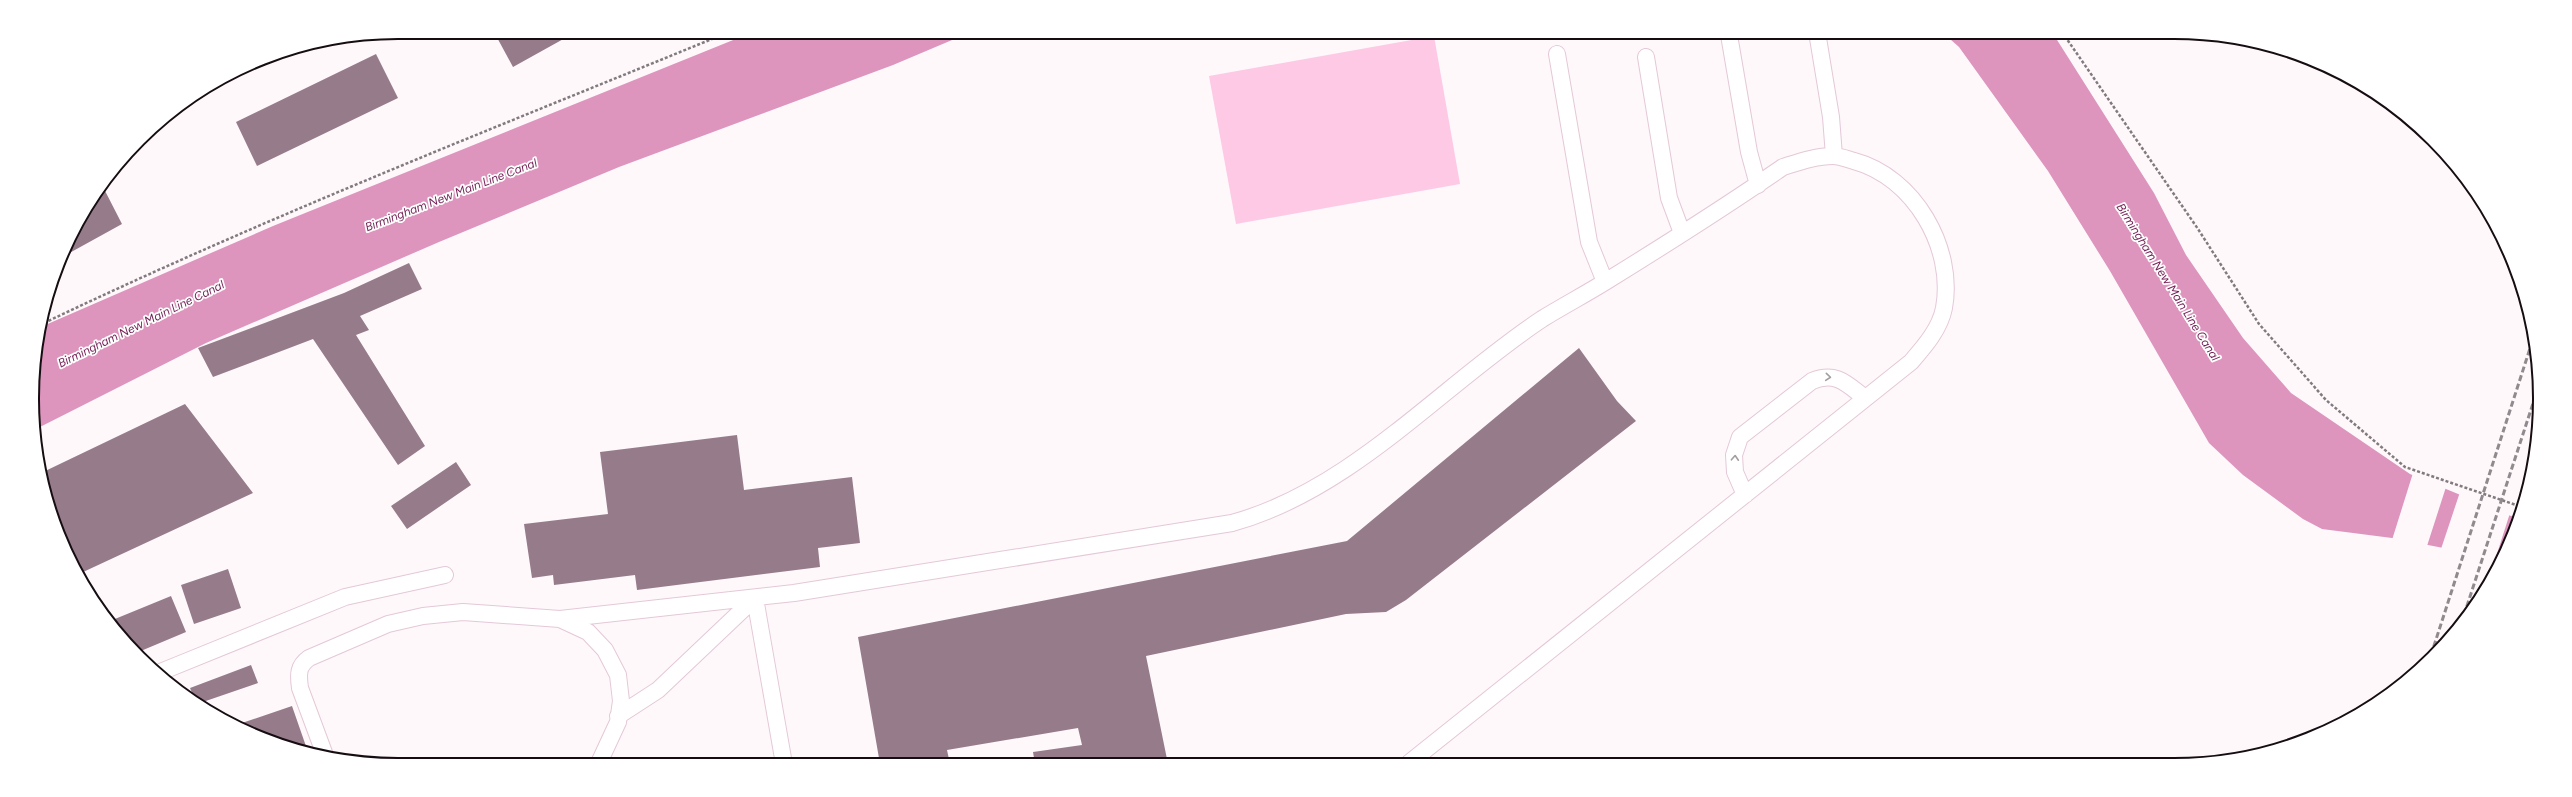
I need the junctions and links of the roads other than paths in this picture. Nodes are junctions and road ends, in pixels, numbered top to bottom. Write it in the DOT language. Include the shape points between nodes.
graph roads {
  1 [pos="1730,39"];
  2 [pos="1817,39"];
  3 [pos="1557,54"];
  4 [pos="1646,57"];
  5 [pos="1834,156"];
  6 [pos="1758,184"];
  7 [pos="1682,232"];
  8 [pos="1605,282"];
  9 [pos="1865,398"];
  10 [pos="1744,495"];
  11 [pos="445,575"];
  12 [pos="755,598"];
  13 [pos="560,619"];
  14 [pos="163,671"];
  15 [pos="618,716"];
  16 [pos="323,750"];
  17 [pos="601,758"];
  18 [pos="783,758"];
  19 [pos="1415,758"];
  1 -- 6 [label="lane" via="1749,152"];
  2 -- 5 [label="lane" via="1831,117"];
  3 -- 8 [label="lane" via="1589,242"];
  4 -- 7 [label="lane" via="1669,198"];
  5 -- 6 [label="lane" via="1809,158 1783,167"];
  5 -- 9 [label="lane" via="1869,165 1897,184 1917,205 1932,230 1944,258 1944,310 1929,340 1911,362"];
  6 -- 7 [label="lane"];
  7 -- 8 [label="lane"];
  8 -- 12 [label="lane" via="1542,319 1344,470 1265,514 1216,525"];
  9 -- 10 [label="lane"];
  10 -- 9 [label="lane, one-way" via="1735,472 1734,455 1740,437 1812,380 1824,376 1842,379"];
  10 -- 19 [label="lane"];
  11 -- 14 [label="lane" via="344,597"];
  12 -- 13 [label="lane"];
  12 -- 15 [label="lane" via="658,690"];
  12 -- 18 [label="lane"];
  13 -- 15 [label="lane" via="588,632 605,650 618,675 621,702"];
  13 -- 16 [label="lane" via="463,612 423,616 388,624 309,658 301,664 298,676"];
  15 -- 17 [label="lane"];
}
